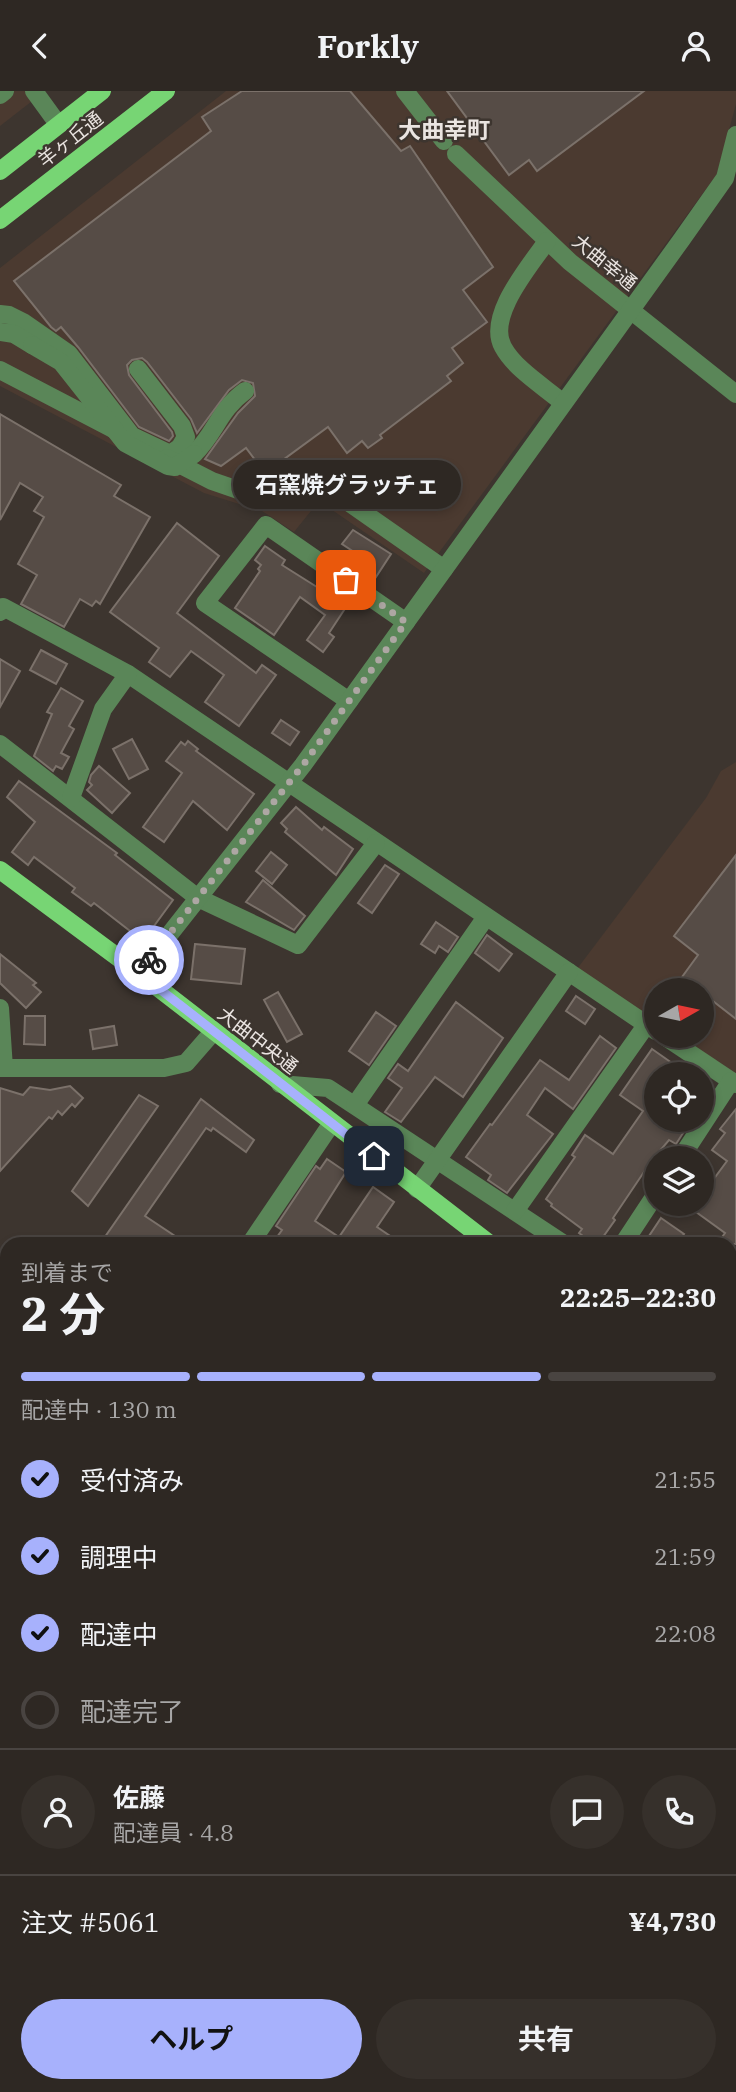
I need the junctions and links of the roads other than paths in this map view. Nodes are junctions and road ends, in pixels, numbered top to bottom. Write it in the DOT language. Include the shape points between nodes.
graph roads {
  1 [pos="5,91"];
  2 [pos="34,91"];
  3 [pos="102,91"];
  4 [pos="166,91"];
  5 [pos="405,91"];
  6 [pos="0,95"];
  7 [pos="58,124"];
  8 [pos="736,135"];
  9 [pos="0,171"];
  10 [pos="730,179"];
  11 [pos="0,220"];
  12 [pos="547,241"];
  13 [pos="630,309"];
  14 [pos="0,314"];
  15 [pos="0,332"];
  16 [pos="35,339"];
  17 [pos="138,369"];
  18 [pos="0,370"];
  19 [pos="245,391"];
  20 [pos="736,394"];
  21 [pos="562,403"];
  22 [pos="187,451"];
  23 [pos="444,569"];
  24 [pos="0,612"];
  25 [pos="406,622"];
  26 [pos="128,674"];
  27 [pos="349,701"];
  28 [pos="0,744"];
  29 [pos="288,784"];
  30 [pos="71,798"];
  31 [pos="376,843"];
  32 [pos="0,870"];
  33 [pos="198,898"];
  34 [pos="486,917"];
  35 [pos="569,972"];
  36 [pos="139,973"];
  37 [pos="0,1007"];
  38 [pos="644,1023"];
  39 [pos="213,1032"];
  40 [pos="644,1037"];
  41 [pos="682,1048"];
  42 [pos="2,1068"];
  43 [pos="733,1082"];
  44 [pos="280,1084"];
  45 [pos="355,1105"];
  46 [pos="332,1123"];
  47 [pos="689,1146"];
  48 [pos="437,1160"];
  49 [pos="417,1189"];
  50 [pos="515,1211"];
  51 [pos="644,1212"];
  52 [pos="255,1237"];
  53 [pos="481,1237"];
  54 [pos="554,1237"];
  55 [pos="628,1237"];
  1 -- 6 [label="street"];
  2 -- 7 [label="street"];
  3 -- 7 [label="main road, 羊ヶ丘通"];
  4 -- 11 [label="main road, 羊ヶ丘通"];
  5 -- 12 [label="street, 大曲幸通" via="450,147"];
  7 -- 9 [label="main road, 羊ヶ丘通"];
  8 -- 10 [label="street"];
  10 -- 13 [label="street"];
  12 -- 13 [label="street, 大曲幸通"];
  12 -- 21 [label="street" via="501,311 501,345"];
  13 -- 20 [label="street, 大曲幸通"];
  13 -- 21 [label="street"];
  14 -- 16 [label="street" via="9,315"];
  15 -- 16 [label="street"];
  16 -- 22 [label="street, bridge" via="61,362 125,443 168,466 183,463"];
  17 -- 22 [label="street" via="182,426"];
  18 -- 23 [label="street" via="212,481 241,491 331,490"];
  19 -- 22 [label="street" via="228,403 204,444"];
  21 -- 23 [label="street"];
  23 -- 25 [label="street"];
  24 -- 26 [label="street" via="3,607"];
  25 -- 27 [label="street"];
  25 -- 27 [label="street" via="266,525 205,603"];
  26 -- 29 [label="street"];
  26 -- 30 [label="street" via="103,709"];
  27 -- 29 [label="street"];
  28 -- 30 [label="street"];
  29 -- 31 [label="street"];
  29 -- 33 [label="street"];
  30 -- 33 [label="street"];
  31 -- 33 [label="street" via="298,946"];
  31 -- 34 [label="street"];
  32 -- 36 [label="main road, 大曲中央通"];
  33 -- 36 [label="street"];
  34 -- 35 [label="street"];
  34 -- 45 [label="street"];
  35 -- 38 [label="street"];
  35 -- 48 [label="street"];
  36 -- 39 [label="main road, 大曲中央通"];
  37 -- 42 [label="street"];
  39 -- 42 [label="street" via="186,1063 164,1068"];
  39 -- 44 [label="main road, 大曲中央通"];
  40 -- 50 [label="street"];
  41 -- 43 [label="street"];
  43 -- 47 [label="street"];
  44 -- 45 [label="street" via="328,1088"];
  44 -- 46 [label="main road, 大曲中央通"];
  45 -- 48 [label="street"];
  46 -- 49 [label="main road, 大曲中央通"];
  46 -- 52 [label="street"];
  48 -- 49 [label="street"];
  48 -- 50 [label="street"];
  49 -- 53 [label="main road, 大曲中央通"];
  50 -- 54 [label="street"];
  51 -- 55 [label="street"];
}
